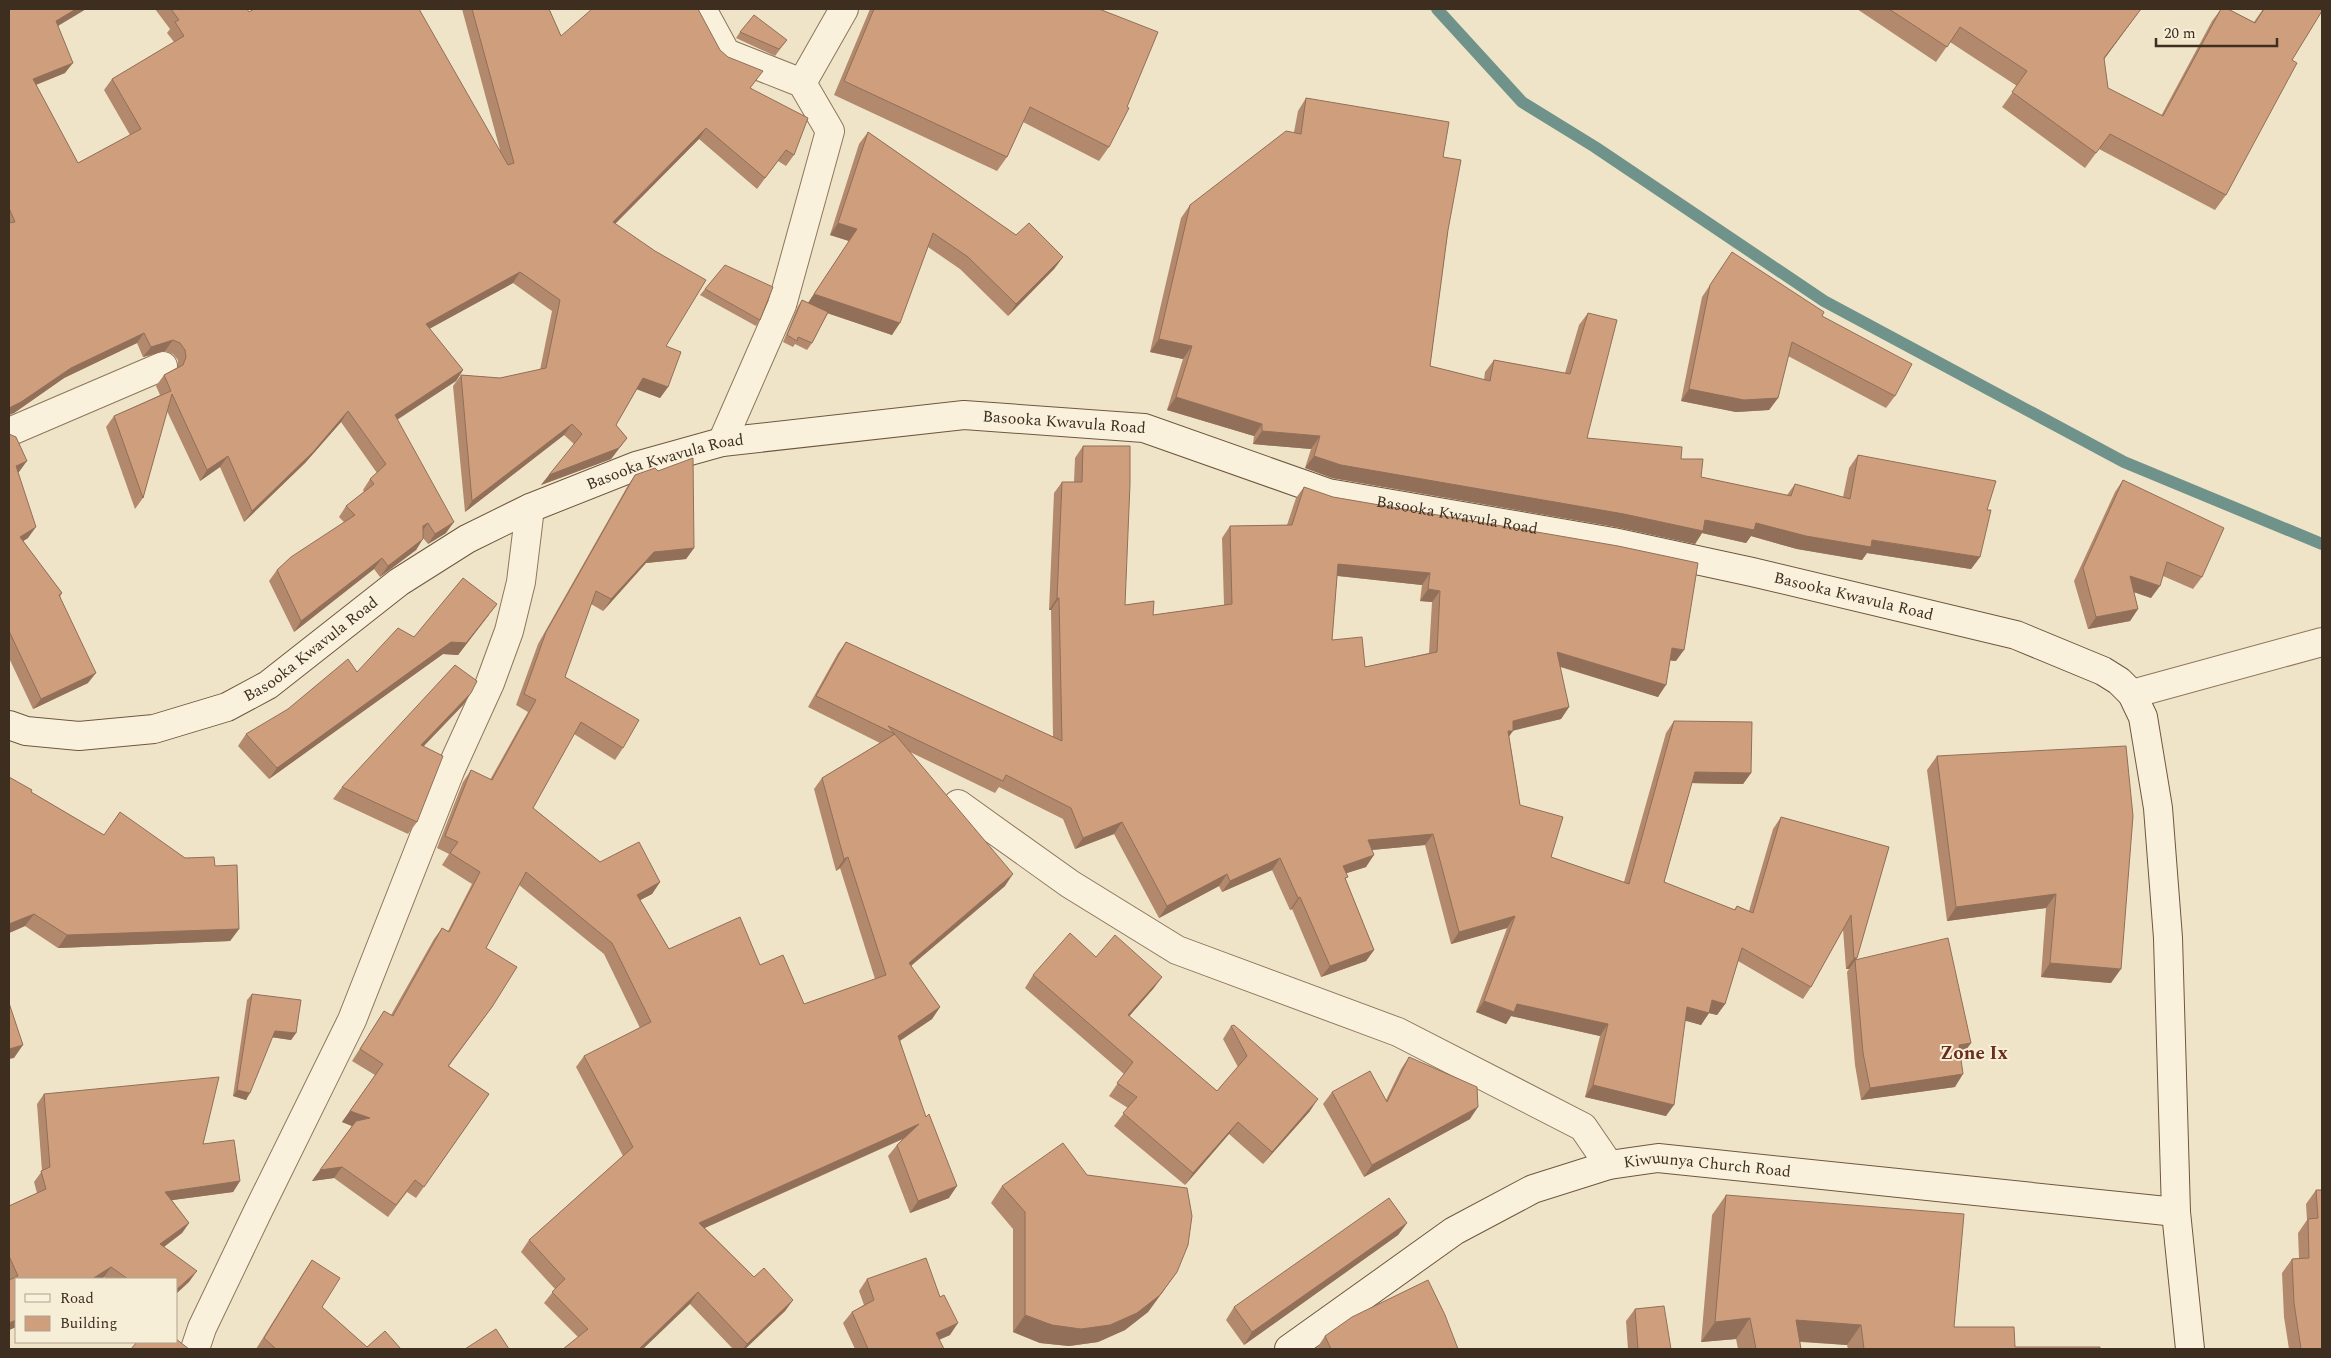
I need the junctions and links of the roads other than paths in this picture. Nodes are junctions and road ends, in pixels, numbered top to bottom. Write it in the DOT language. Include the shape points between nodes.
graph roads {
  1 [pos="702,9"];
  2 [pos="844,9"];
  3 [pos="802,83"];
  4 [pos="163,366"];
  5 [pos="9,432"];
  6 [pos="722,442"];
  7 [pos="530,508"];
  8 [pos="2322,642"];
  9 [pos="2137,706"];
  10 [pos="9,725"];
  11 [pos="958,804"];
  12 [pos="1609,1165"];
  13 [pos="2176,1212"];
  14 [pos="196,1349"];
  15 [pos="1289,1349"];
  16 [pos="2190,1349"];
  1 -- 3 [label="street" via="726,53"];
  2 -- 3 [label="street"];
  3 -- 6 [label="street" via="830,131 782,305"];
  4 -- 5 [label="street"];
  6 -- 7 [label="street, Basooka Kwavula Road" via="636,466"];
  6 -- 9 [label="street, Basooka Kwavula Road" via="964,415 1144,428 1328,493 1613,542 2016,635 2103,671 2119,681"];
  7 -- 10 [label="street, Basooka Kwavula Road" via="467,539 399,582 268,685 227,706 154,730 79,736 26,731"];
  7 -- 14 [label="street" via="521,582 509,631 490,683 450,772 352,1020 202,1328"];
  8 -- 9 [label="street"];
  9 -- 13 [label="street" via="2158,808 2168,938"];
  11 -- 12 [label="street" via="1070,884 1178,950 1398,1032 1584,1127"];
  12 -- 13 [label="street, Kiwuunya Church Road" via="1658,1158"];
  12 -- 15 [label="street, Kiwuunya Church Road" via="1533,1188 1454,1231"];
  13 -- 16 [label="street"];
}
